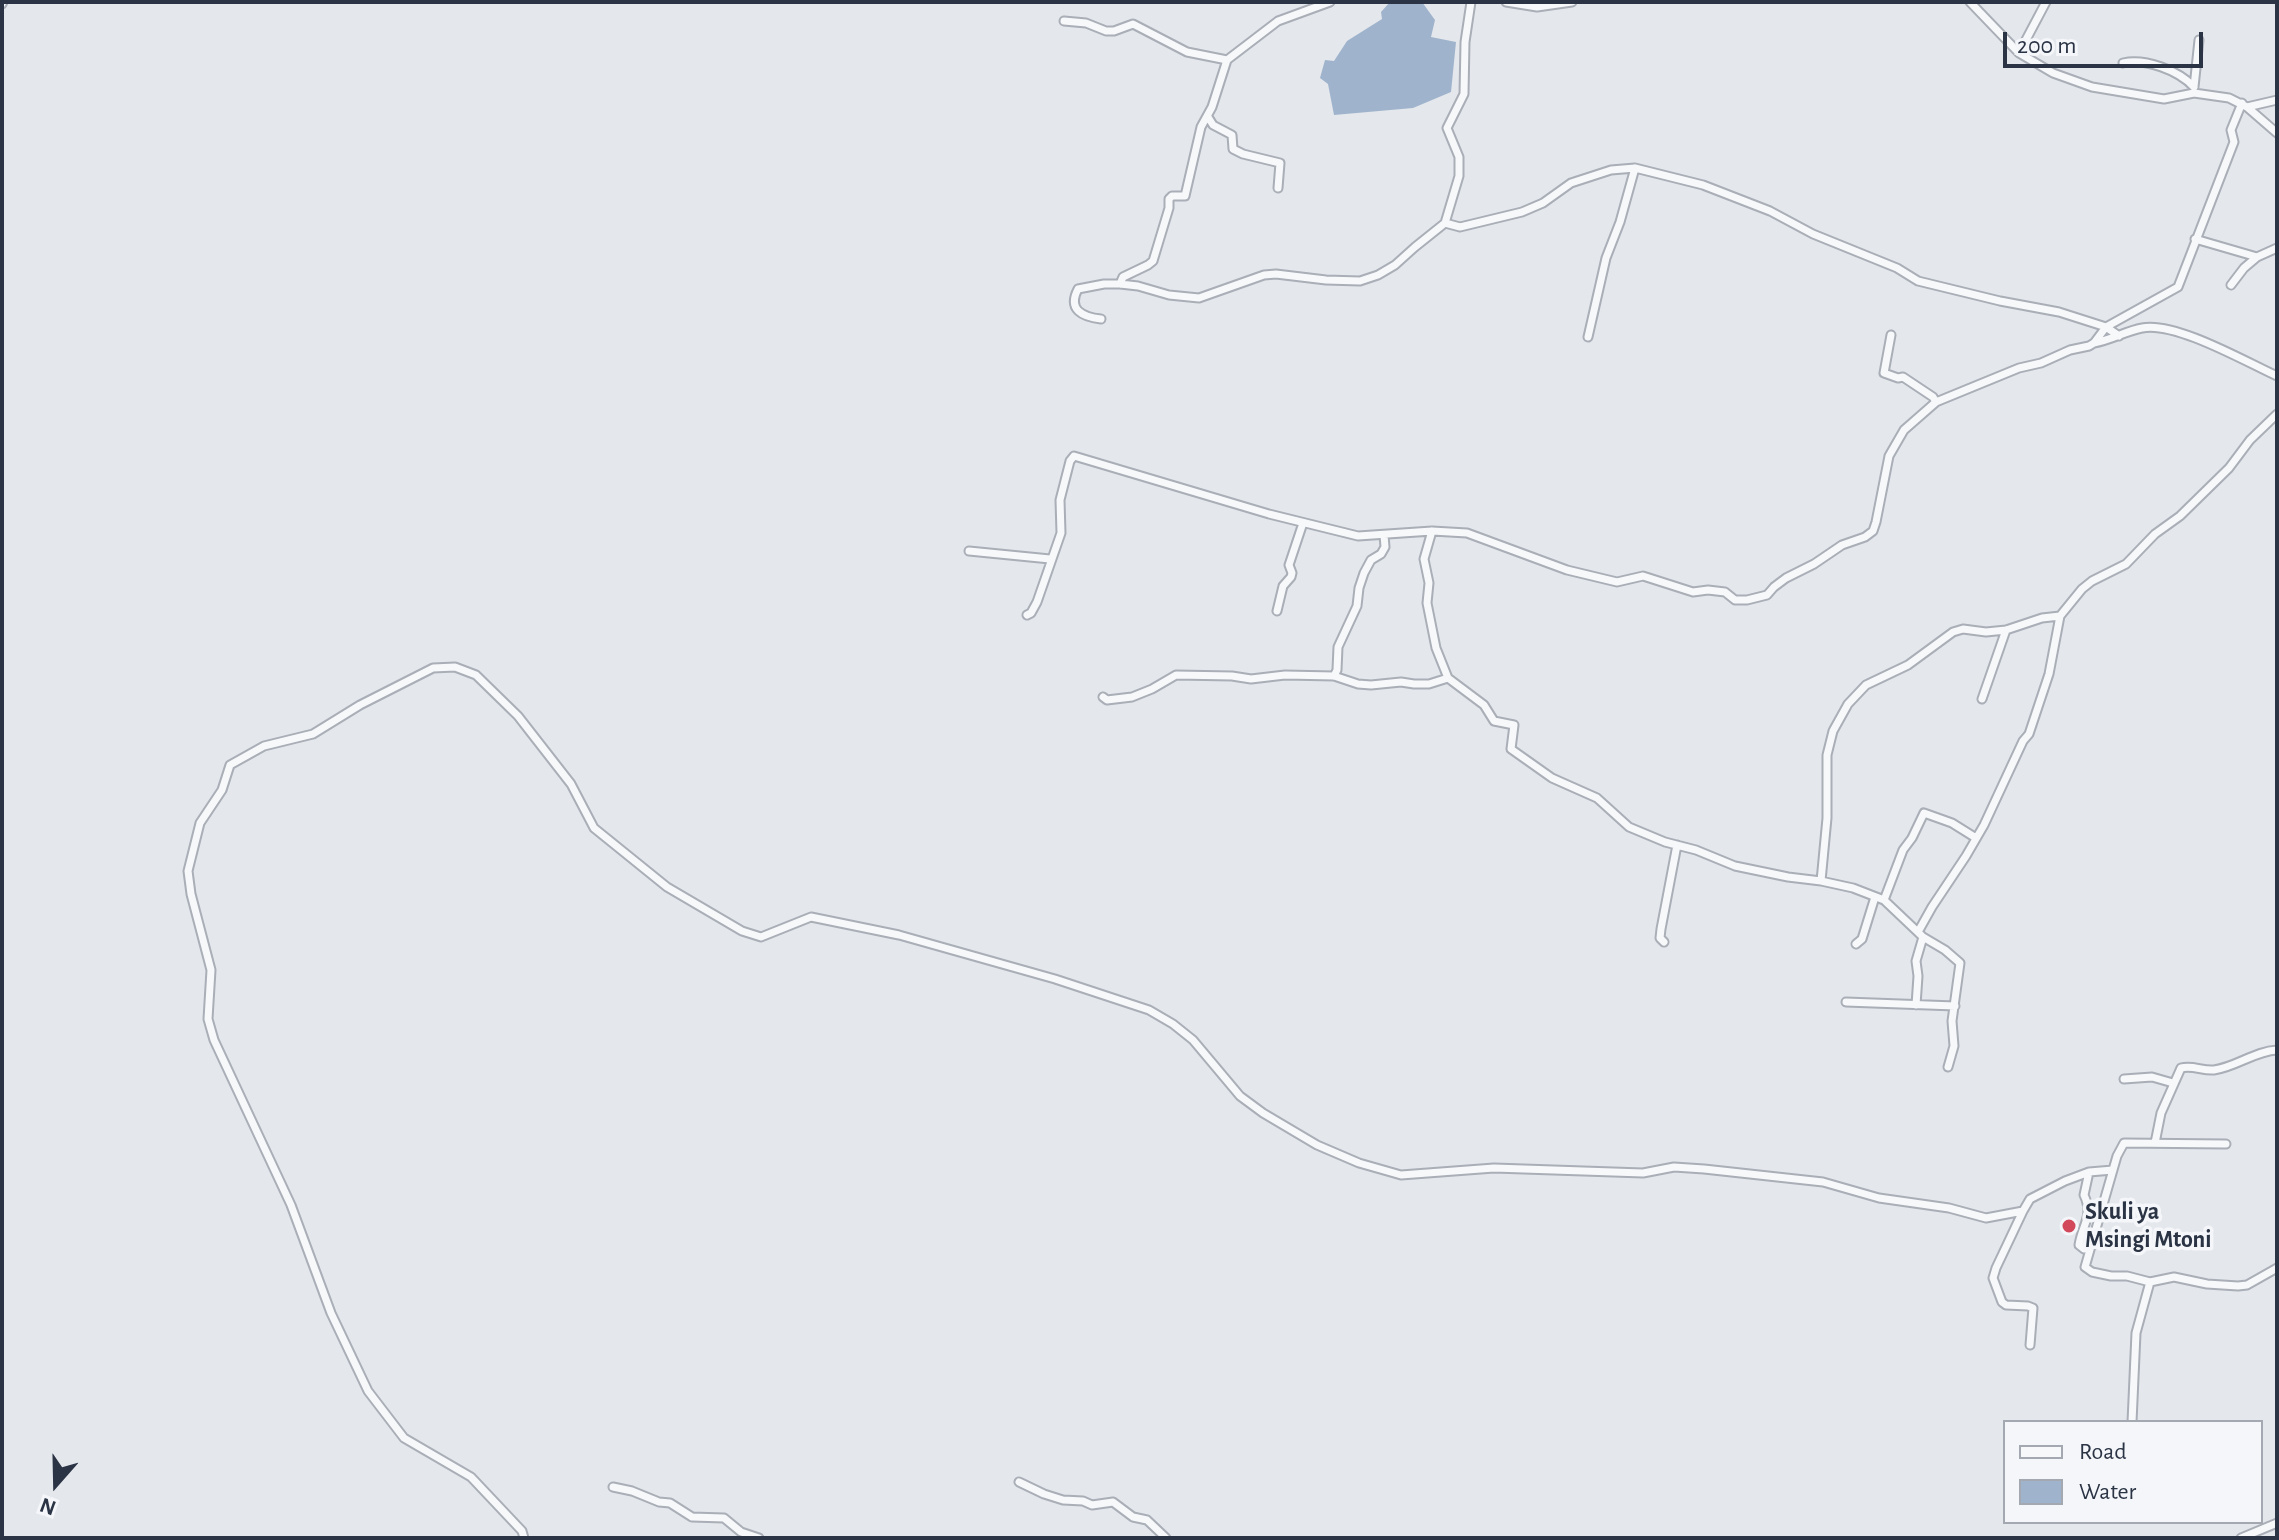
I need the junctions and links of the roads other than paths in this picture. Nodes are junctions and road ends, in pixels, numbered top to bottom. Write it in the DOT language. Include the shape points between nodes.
graph roads {
  1 [pos="1325,2"];
  2 [pos="1471,2"];
  3 [pos="1506,2"];
  4 [pos="1572,2"];
  5 [pos="1970,2"];
  6 [pos="2046,2"];
  7 [pos="1064,21"];
  8 [pos="2199,40"];
  9 [pos="2019,53"];
  10 [pos="1227,60"];
  11 [pos="2123,63"];
  12 [pos="2194,90"];
  13 [pos="2277,100"];
  14 [pos="2245,105"];
  15 [pos="1208,117"];
  16 [pos="2277,133"];
  17 [pos="1635,168"];
  18 [pos="1278,188"];
  19 [pos="1445,223"];
  20 [pos="2195,239"];
  21 [pos="2277,248"];
  22 [pos="2257,257"];
  23 [pos="1120,284"];
  24 [pos="2231,285"];
  25 [pos="1101,319"];
  26 [pos="2104,330"];
  27 [pos="1891,335"];
  28 [pos="2119,336"];
  29 [pos="1588,337"];
  30 [pos="2109,340"];
  31 [pos="2094,343"];
  32 [pos="2277,376"];
  33 [pos="1936,402"];
  34 [pos="2277,414"];
  35 [pos="1303,523"];
  36 [pos="1432,531"];
  37 [pos="1384,535"];
  38 [pos="969,551"];
  39 [pos="1050,559"];
  40 [pos="1277,611"];
  41 [pos="1027,615"];
  42 [pos="2060,616"];
  43 [pos="2006,630"];
  44 [pos="1334,676"];
  45 [pos="1448,678"];
  46 [pos="1103,697"];
  47 [pos="1982,699"];
  48 [pos="1976,838"];
  49 [pos="1677,845"];
  50 [pos="1821,881"];
  51 [pos="1875,897"];
  52 [pos="1884,900"];
  53 [pos="1920,935"];
  54 [pos="1664,942"];
  55 [pos="1856,944"];
  56 [pos="1846,1002"];
  57 [pos="1916,1005"];
  58 [pos="1955,1006"];
  59 [pos="2277,1050"];
  60 [pos="1948,1067"];
  61 [pos="2124,1079"];
  62 [pos="2173,1083"];
  63 [pos="2155,1143"];
  64 [pos="2226,1144"];
  65 [pos="2113,1170"];
  66 [pos="2089,1172"];
  67 [pos="2023,1211"];
  68 [pos="2091,1245"];
  69 [pos="2277,1268"];
  70 [pos="2150,1282"];
  71 [pos="2030,1345"];
  72 [pos="2132,1420"];
  73 [pos="1019,1482"];
  74 [pos="613,1487"];
  75 [pos="2277,1523"];
  76 [pos="524,1538"];
  77 [pos="759,1538"];
  78 [pos="1166,1538"];
  79 [pos="2241,1538"];
  1 -- 10 [label="street" via="1278,21"];
  2 -- 19 [label="street" via="1464,94 1447,128 1459,157 1459,176"];
  3 -- 4 [label="street" via="1537,7"];
  5 -- 9 [label="street"];
  6 -- 9 [label="street"];
  7 -- 10 [label="street" via="1106,31 1133,24 1187,52"];
  8 -- 12 [label="street"];
  9 -- 12 [label="street" via="2092,87 2164,99"];
  10 -- 15 [label="street"];
  11 -- 12 [label="street" via="2157,67 2182,77"];
  12 -- 14 [label="street"];
  13 -- 14 [label="street"];
  14 -- 16 [label="street"];
  14 -- 20 [label="street" via="2231,130 2234,142"];
  15 -- 18 [label="street" via="1232,135 1233,149 1280,163"];
  15 -- 23 [label="street" via="1185,196 1169,199 1153,261 1123,277"];
  17 -- 19 [label="street" via="1571,183 1522,212 1460,227"];
  17 -- 26 [label="street" via="1703,185 1756,206 1918,281 2059,312"];
  17 -- 29 [label="street"];
  19 -- 23 [label="street" via="1395,265 1360,281 1264,275 1199,298"];
  20 -- 22 [label="street"];
  20 -- 26 [label="street" via="2178,287"];
  21 -- 22 [label="street"];
  22 -- 24 [label="street"];
  23 -- 25 [label="street" via="1078,289 1079,313"];
  26 -- 28 [label="street"];
  26 -- 30 [label="street"];
  26 -- 31 [label="street"];
  27 -- 33 [label="street" via="1884,373 1903,377"];
  28 -- 30 [label="street"];
  28 -- 32 [label="street" via="2144,327 2178,332"];
  30 -- 31 [label="street"];
  31 -- 33 [label="street"];
  33 -- 36 [label="street" via="1904,430 1889,456 1873,531 1759,598 1735,600 1725,592 1693,592 1643,576 1617,582 1567,570 1467,533"];
  34 -- 42 [label="street" via="2180,516 2126,564 2082,589"];
  35 -- 37 [label="street" via="1358,536"];
  35 -- 39 [label="street" via="1074,456 1060,500 1061,533"];
  35 -- 40 [label="street"];
  36 -- 37 [label="street"];
  36 -- 45 [label="street" via="1424,559 1427,603"];
  37 -- 44 [label="street" via="1385,547 1364,573 1357,606 1338,647"];
  38 -- 39 [label="street"];
  39 -- 41 [label="street" via="1037,602"];
  42 -- 43 [label="street"];
  42 -- 48 [label="street" via="2035,722"];
  43 -- 47 [label="street"];
  43 -- 50 [label="street" via="1953,632 1908,665 1866,685 1843,712 1827,755"];
  44 -- 45 [label="street" via="1371,685 1429,684"];
  44 -- 46 [label="street" via="1176,675 1132,697"];
  45 -- 49 [label="street" via="1484,705 1494,721 1514,725 1511,749 1523,759 1597,798 1629,827"];
  48 -- 52 [label="street" via="1924,813"];
  48 -- 53 [label="street" via="1928,912"];
  49 -- 50 [label="street" via="1735,866"];
  49 -- 54 [label="street" via="1661,929"];
  50 -- 51 [label="street"];
  51 -- 52 [label="street"];
  51 -- 55 [label="street"];
  52 -- 53 [label="street"];
  53 -- 57 [label="street"];
  53 -- 58 [label="street" via="1960,963"];
  56 -- 57 [label="street"];
  57 -- 58 [label="street"];
  58 -- 60 [label="street"];
  59 -- 62 [label="street" via="2216,1070 2181,1068"];
  61 -- 62 [label="street" via="2152,1077"];
  62 -- 63 [label="street"];
  63 -- 64 [label="street"];
  63 -- 65 [label="street" via="2124,1143"];
  65 -- 66 [label="street"];
  65 -- 68 [label="street"];
  66 -- 67 [label="street" via="2030,1199"];
  66 -- 68 [label="street" via="2084,1195 2089,1213 2079,1245"];
  67 -- 71 [label="street" via="1993,1278 2002,1302 2033,1308"];
  67 -- 76 [label="street" via="1986,1218 1823,1182 1704,1169 1643,1173 1494,1168 1401,1175 1359,1163 1317,1145 1251,1105 1193,1040 1149,1010 899,935 811,917 761,937 742,931 667,887 594,828 571,784 518,716 476,675 455,667 433,668 313,734 264,746 230,765 222,790 200,823 188,871 211,970 208,1019 214,1040 291,1205 331,1313 368,1391 404,1438 471,1477"];
  68 -- 70 [label="street" via="2088,1270"];
  69 -- 70 [label="street" via="2247,1285 2174,1277"];
  70 -- 72 [label="street" via="2136,1333"];
  73 -- 78 [label="street" via="1063,1500 1113,1502 1147,1520"];
  74 -- 77 [label="street" via="670,1503 692,1517 724,1518"];
  75 -- 79 [label="street"];
}
